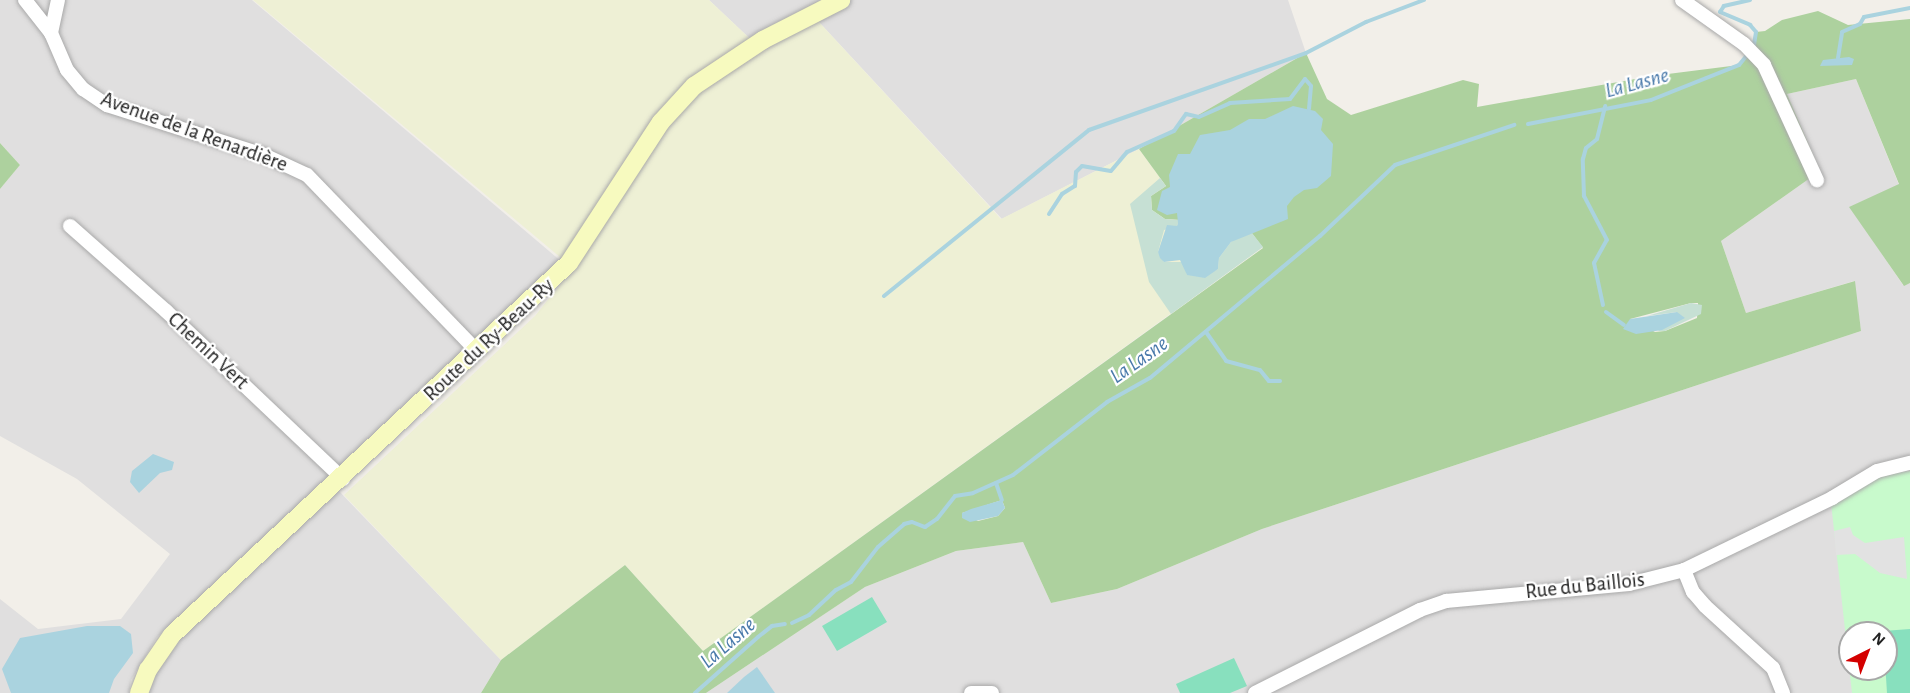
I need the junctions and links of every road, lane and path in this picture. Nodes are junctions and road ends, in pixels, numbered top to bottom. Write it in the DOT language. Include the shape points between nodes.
graph roads {
  1 [pos="25,0"];
  2 [pos="58,0"];
  3 [pos="841,0"];
  4 [pos="1682,0"];
  5 [pos="51,33"];
  6 [pos="1817,180"];
  7 [pos="70,226"];
  8 [pos="477,351"];
  9 [pos="1910,463"];
  10 [pos="343,479"];
  11 [pos="1684,570"];
  12 [pos="139,693"];
  13 [pos="971,693"];
  14 [pos="992,693"];
  15 [pos="1255,693"];
  16 [pos="1783,693"];
  1 -- 5 [label="street, Avenue de la Renardière"];
  2 -- 5 [label="street"];
  3 -- 8 [label="street, Route du Ry-Beau-Ry" via="764,40 694,86 661,122 569,264"];
  4 -- 6 [label="street" via="1744,44 1764,65"];
  5 -- 8 [label="street, Avenue de la Renardière" via="67,70 83,89 107,105 275,159 315,180"];
  7 -- 10 [label="street, Chemin Vert"];
  8 -- 10 [label="street, Route du Ry-Beau-Ry"];
  9 -- 11 [label="street, Rue du Baillois" via="1877,471 1832,498"];
  10 -- 12 [label="street, Route du Ry-Beau-Ry" via="172,635 148,670"];
  11 -- 15 [label="street, Rue du Baillois" via="1629,585 1446,601 1420,610"];
  11 -- 16 [label="street" via="1693,592 1705,606 1773,668"];
  13 -- 14 [label="street"];
}
